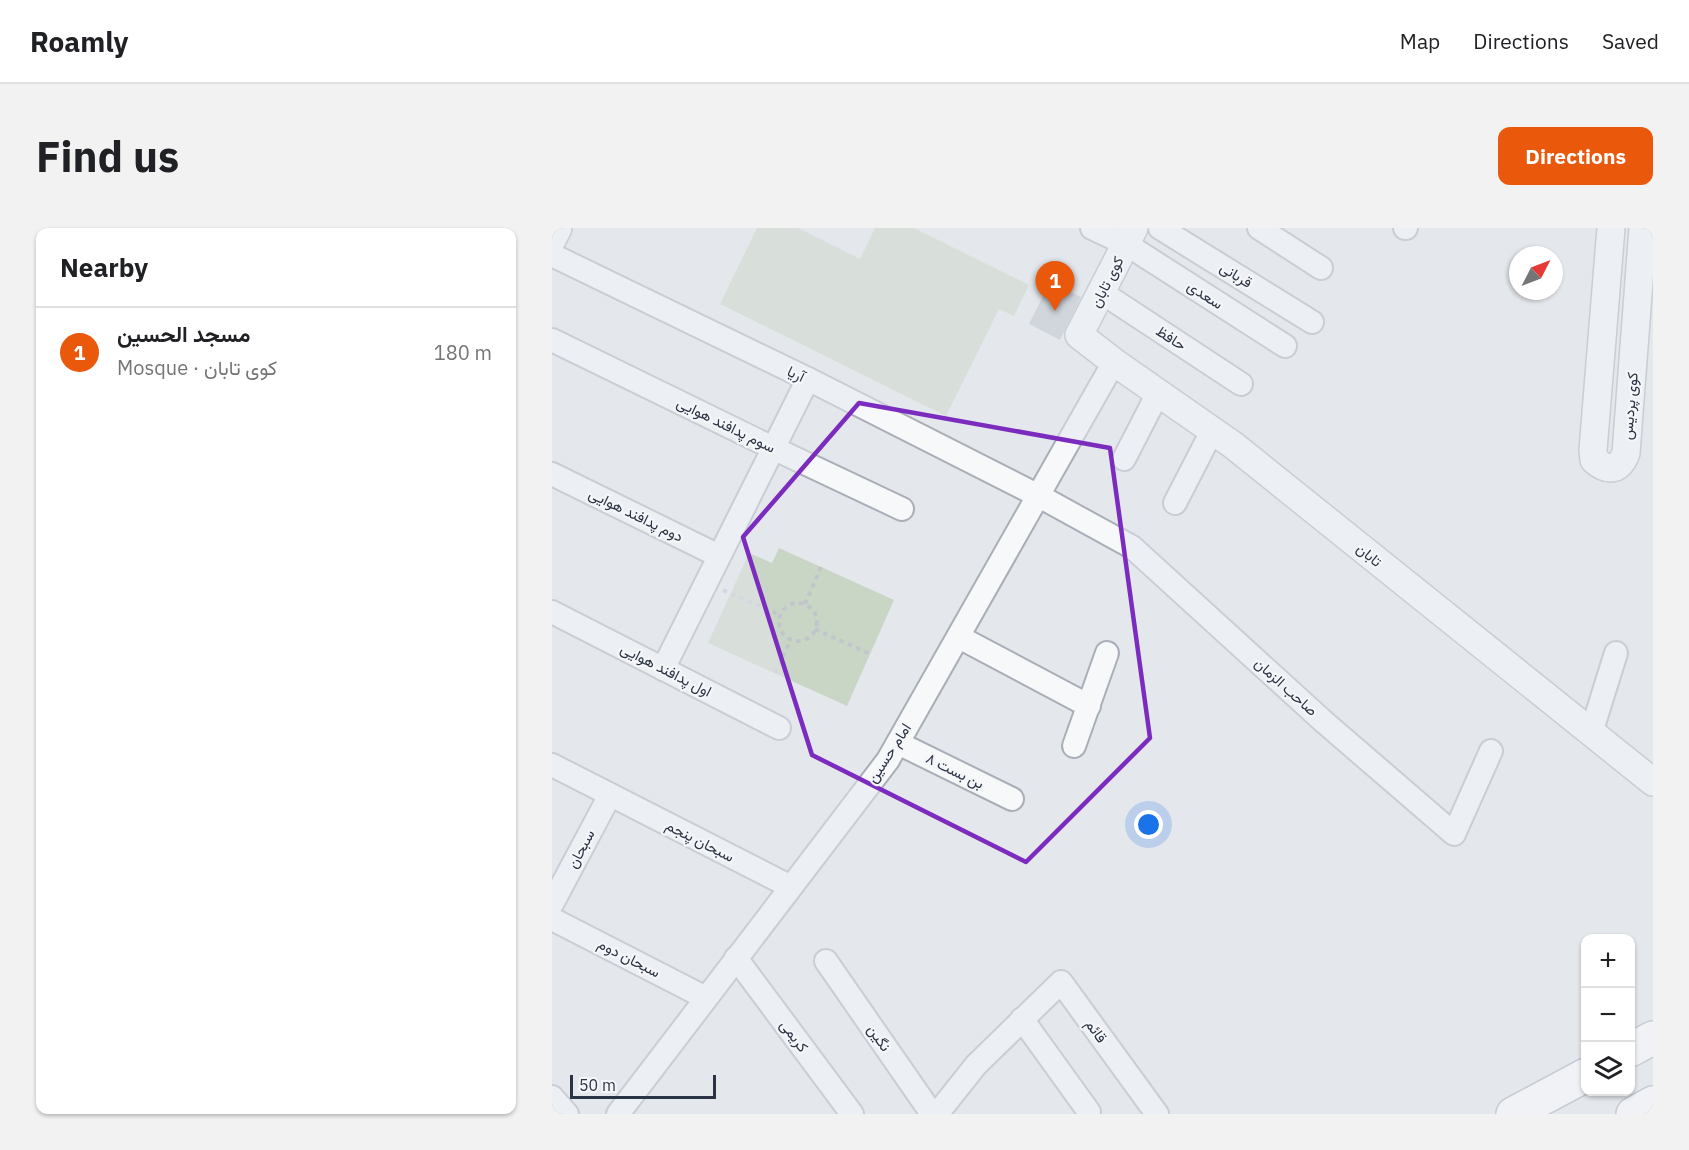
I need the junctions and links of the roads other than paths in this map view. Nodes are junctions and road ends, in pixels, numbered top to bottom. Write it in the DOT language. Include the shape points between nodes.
graph roads {
  1 [pos="558,228"];
  2 [pos="1092,228"];
  3 [pos="1160,228"];
  4 [pos="1259,228"];
  5 [pos="1611,228"];
  6 [pos="1643,228"];
  7 [pos="1130,236"];
  8 [pos="552,240"];
  9 [pos="552,255"];
  10 [pos="1321,267"];
  11 [pos="1101,292"];
  12 [pos="1312,322"];
  13 [pos="1645,330"];
  14 [pos="1079,335"];
  15 [pos="552,340"];
  16 [pos="1285,346"];
  17 [pos="1114,362"];
  18 [pos="807,379"];
  19 [pos="1241,384"];
  20 [pos="1158,393"];
  21 [pos="1212,431"];
  22 [pos="773,448"];
  23 [pos="1124,459"];
  24 [pos="552,474"];
  25 [pos="1039,496"];
  26 [pos="1175,503"];
  27 [pos="902,509"];
  28 [pos="719,556"];
  29 [pos="552,612"];
  30 [pos="959,636"];
  31 [pos="1107,653"];
  32 [pos="1616,653"];
  33 [pos="663,669"];
  34 [pos="1089,706"];
  35 [pos="779,728"];
  36 [pos="1591,733"];
  37 [pos="898,743"];
  38 [pos="1074,746"];
  39 [pos="1491,751"];
  40 [pos="552,765"];
  41 [pos="1653,782"];
  42 [pos="610,795"];
  43 [pos="1012,799"];
  44 [pos="791,887"];
  45 [pos="552,904"];
  46 [pos="552,919"];
  47 [pos="736,958"];
  48 [pos="826,961"];
  49 [pos="706,998"];
  50 [pos="1026,1015"];
  51 [pos="1653,1038"];
  52 [pos="1635,1047"];
  53 [pos="1581,1078"];
  54 [pos="552,1097"];
  55 [pos="1653,1103"];
  56 [pos="1089,1112"];
  57 [pos="567,1114"];
  58 [pos="618,1114"];
  59 [pos="852,1114"];
  60 [pos="932,1114"];
  61 [pos="937,1114"];
  62 [pos="1157,1114"];
  63 [pos="1514,1114"];
  64 [pos="1634,1114"];
  1 -- 8 [label="street"];
  2 -- 7 [label="street, سعدی"];
  3 -- 12 [label="street, قربانی"];
  4 -- 10 [label="street"];
  5 -- 13 [label="street, کوی پردیس" via="1593,450 1594,460 1601,466 1617,466 1626,453"];
  6 -- 13 [label="street, کوی پردیس"];
  7 -- 11 [label="street, کوی تابان"];
  7 -- 16 [label="street, سعدی"];
  9 -- 18 [label="street, آریا"];
  11 -- 14 [label="street, کوی تابان"];
  11 -- 19 [label="street, حافظ"];
  14 -- 17 [label="street, تابان"];
  15 -- 22 [label="street, سوم پدافند هوایی"];
  17 -- 20 [label="street, تابان"];
  17 -- 25 [label="street, امام حسین"];
  18 -- 22 [label="street"];
  18 -- 25 [label="street, آریا"];
  20 -- 21 [label="street, تابان"];
  20 -- 23 [label="street"];
  21 -- 26 [label="street"];
  21 -- 36 [label="street, تابان"];
  22 -- 27 [label="street, سوم پدافند هوایی"];
  22 -- 28 [label="street"];
  24 -- 28 [label="street, دوم پدافند هوایی"];
  25 -- 30 [label="street, امام حسین"];
  25 -- 39 [label="street, صاحب الزمان" via="1132,547 1454,834"];
  28 -- 33 [label="street"];
  29 -- 33 [label="street, اول پدافند هوایی"];
  30 -- 34 [label="street"];
  30 -- 37 [label="street, امام حسین"];
  31 -- 34 [label="street"];
  32 -- 36 [label="street"];
  33 -- 35 [label="street, اول پدافند هوایی"];
  34 -- 38 [label="street"];
  36 -- 41 [label="street, تابان"];
  37 -- 43 [label="street, بن بست ۸"];
  37 -- 44 [label="street, امام حسین"];
  40 -- 42 [label="street, سبحان پنجم"];
  42 -- 44 [label="street, سبحان پنجم"];
  42 -- 45 [label="street, سبحان"];
  44 -- 47 [label="street, امام حسین"];
  46 -- 49 [label="street, سبحان دوم"];
  47 -- 49 [label="street, امام حسین"];
  47 -- 59 [label="street, کریمی"];
  48 -- 60 [label="street, نگین"];
  49 -- 58 [label="street, امام حسین"];
  50 -- 56 [label="street"];
  50 -- 61 [label="street" via="976,1065"];
  50 -- 62 [label="street, قائم" via="1061,982"];
  51 -- 52 [label="main road"];
  53 -- 63 [label="main road"];
  54 -- 57 [label="street"];
  55 -- 64 [label="main road"];
}
